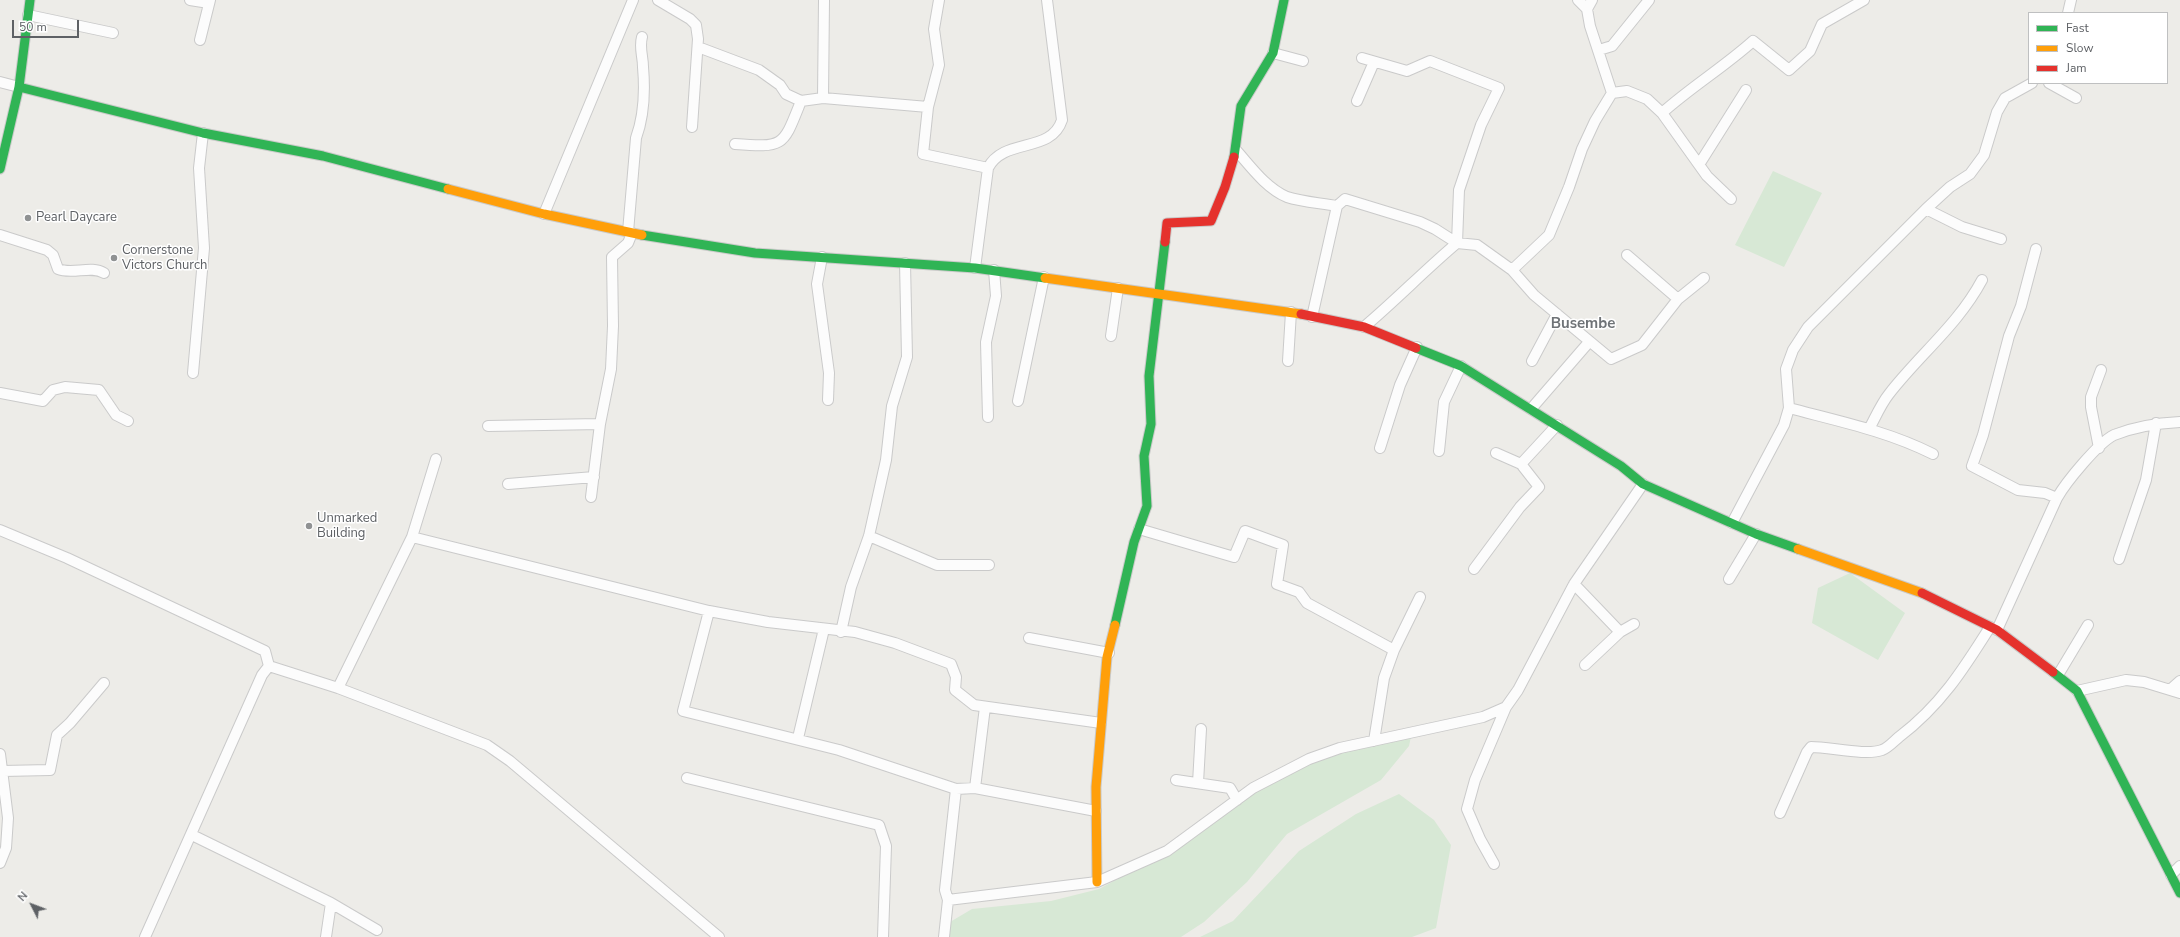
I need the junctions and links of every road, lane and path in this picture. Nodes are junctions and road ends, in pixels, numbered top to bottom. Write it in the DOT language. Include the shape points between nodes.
graph roads {
  1 [pos="30,0"];
  2 [pos="190,0"];
  3 [pos="633,0"];
  4 [pos="658,0"];
  5 [pos="824,0"];
  6 [pos="939,0"];
  7 [pos="1047,0"];
  8 [pos="1284,0"];
  9 [pos="1578,0"];
  10 [pos="1649,0"];
  11 [pos="1864,0"];
  12 [pos="2071,0"];
  13 [pos="209,1"];
  14 [pos="1590,4"];
  15 [pos="2068,12"];
  16 [pos="28,15"];
  17 [pos="113,33"];
  18 [pos="642,37"];
  19 [pos="200,40"];
  20 [pos="698,47"];
  21 [pos="1599,50"];
  22 [pos="1272,53"];
  23 [pos="1362,58"];
  24 [pos="1303,61"];
  25 [pos="1374,62"];
  26 [pos="0,82"];
  27 [pos="2030,84"];
  28 [pos="2051,84"];
  29 [pos="19,87"];
  30 [pos="1746,90"];
  31 [pos="1612,93"];
  32 [pos="823,98"];
  33 [pos="2076,98"];
  34 [pos="1357,101"];
  35 [pos="801,102"];
  36 [pos="928,107"];
  37 [pos="1662,113"];
  38 [pos="692,127"];
  39 [pos="203,133"];
  40 [pos="735,144"];
  41 [pos="1236,150"];
  42 [pos="1700,164"];
  43 [pos="988,168"];
  44 [pos="0,169"];
  45 [pos="1731,199"];
  46 [pos="1337,206"];
  47 [pos="1926,209"];
  48 [pos="544,214"];
  49 [pos="630,233"];
  50 [pos="0,235"];
  51 [pos="2001,239"];
  52 [pos="1457,243"];
  53 [pos="2036,249"];
  54 [pos="1627,255"];
  55 [pos="822,257"];
  56 [pos="905,263"];
  57 [pos="975,268"];
  58 [pos="994,270"];
  59 [pos="1512,270"];
  60 [pos="104,273"];
  61 [pos="1044,277"];
  62 [pos="1704,278"];
  63 [pos="1982,280"];
  64 [pos="1118,288"];
  65 [pos="1158,293"];
  66 [pos="1678,299"];
  67 [pos="1291,312"];
  68 [pos="1557,314"];
  69 [pos="1312,317"];
  70 [pos="1364,327"];
  71 [pos="1111,336"];
  72 [pos="1589,342"];
  73 [pos="1417,347"];
  74 [pos="1288,361"];
  75 [pos="1532,361"];
  76 [pos="1460,366"];
  77 [pos="2101,370"];
  78 [pos="193,373"];
  79 [pos="0,393"];
  80 [pos="828,400"];
  81 [pos="1018,401"];
  82 [pos="1789,408"];
  83 [pos="1531,409"];
  84 [pos="988,417"];
  85 [pos="128,421"];
  86 [pos="2180,422"];
  87 [pos="2156,423"];
  88 [pos="600,424"];
  89 [pos="1557,425"];
  90 [pos="488,426"];
  91 [pos="1869,429"];
  92 [pos="1380,448"];
  93 [pos="2099,448"];
  94 [pos="1439,451"];
  95 [pos="1496,453"];
  96 [pos="1933,454"];
  97 [pos="436,458"];
  98 [pos="1521,464"];
  99 [pos="594,477"];
  100 [pos="508,484"];
  101 [pos="1643,484"];
  102 [pos="591,497"];
  103 [pos="2057,498"];
  104 [pos="1732,523"];
  105 [pos="1138,529"];
  106 [pos="0,530"];
  107 [pos="1756,534"];
  108 [pos="869,536"];
  109 [pos="412,537"];
  110 [pos="2119,559"];
  111 [pos="989,566"];
  112 [pos="1474,569"];
  113 [pos="1729,578"];
  114 [pos="1574,584"];
  115 [pos="1420,597"];
  116 [pos="709,611"];
  117 [pos="1634,624"];
  118 [pos="2088,626"];
  119 [pos="1993,628"];
  120 [pos="824,629"];
  121 [pos="841,632"];
  122 [pos="1620,632"];
  123 [pos="1029,638"];
  124 [pos="1394,650"];
  125 [pos="1109,653"];
  126 [pos="1585,665"];
  127 [pos="269,666"];
  128 [pos="2058,675"];
  129 [pos="2180,681"];
  130 [pos="104,683"];
  131 [pos="338,688"];
  132 [pos="2077,691"];
  133 [pos="2176,691"];
  134 [pos="985,707"];
  135 [pos="1506,707"];
  136 [pos="1101,723"];
  137 [pos="1201,729"];
  138 [pos="798,738"];
  139 [pos="1374,742"];
  140 [pos="0,754"];
  141 [pos="3,771"];
  142 [pos="687,778"];
  143 [pos="1176,780"];
  144 [pos="1198,783"];
  145 [pos="975,788"];
  146 [pos="956,789"];
  147 [pos="1237,800"];
  148 [pos="1096,811"];
  149 [pos="1780,813"];
  150 [pos="192,835"];
  151 [pos="0,863"];
  152 [pos="1494,864"];
  153 [pos="2180,866"];
  154 [pos="2171,875"];
  155 [pos="1097,882"];
  156 [pos="2180,893"];
  157 [pos="948,900"];
  158 [pos="331,903"];
  159 [pos="377,930"];
  160 [pos="144,937"];
  161 [pos="326,937"];
  162 [pos="719,937"];
  163 [pos="883,937"];
  164 [pos="944,937"];
  1 -- 16 [label="street"];
  2 -- 13 [label="street"];
  3 -- 48 [label="street"];
  4 -- 20 [label="street" via="696,25"];
  5 -- 32 [label="street"];
  6 -- 36 [label="street" via="934,29 939,65"];
  7 -- 43 [label="street" via="1062,120 1059,129 1047,140 1009,149 998,155"];
  8 -- 22 [label="street"];
  9 -- 14 [label="street"];
  10 -- 21 [label="street" via="1612,46"];
  11 -- 37 [label="street" via="1822,24 1810,51 1789,70 1753,41 1726,65 1690,89"];
  12 -- 15 [label="street"];
  13 -- 19 [label="street"];
  14 -- 21 [label="street" via="1590,26"];
  16 -- 17 [label="street"];
  16 -- 29 [label="street"];
  18 -- 49 [label="street" via="639,51 644,70 642,118 636,138"];
  20 -- 35 [label="street" via="759,70 780,85 786,94"];
  20 -- 38 [label="street"];
  21 -- 31 [label="street"];
  22 -- 24 [label="street"];
  22 -- 41 [label="street" via="1241,106"];
  23 -- 25 [label="street"];
  25 -- 34 [label="street"];
  25 -- 52 [label="street" via="1407,71 1430,61 1499,88 1481,125 1459,190"];
  26 -- 29 [label="street"];
  27 -- 47 [label="street" via="2005,98 1997,112 1984,155 1970,174 1950,187"];
  28 -- 33 [label="street"];
  29 -- 39 [label="street"];
  29 -- 44 [label="street"];
  30 -- 42 [label="street"];
  31 -- 37 [label="street" via="1627,91 1647,99"];
  31 -- 59 [label="street" via="1582,149 1549,235"];
  32 -- 35 [label="street"];
  32 -- 36 [label="street"];
  35 -- 40 [label="street" via="788,134 778,144"];
  36 -- 43 [label="street" via="923,154"];
  37 -- 42 [label="street"];
  39 -- 48 [label="street" via="309,153"];
  39 -- 78 [label="street" via="199,168 204,248"];
  41 -- 46 [label="street" via="1276,191 1288,197"];
  41 -- 65 [label="street" via="1211,221 1167,223"];
  42 -- 45 [label="street" via="1707,176"];
  43 -- 57 [label="street"];
  46 -- 52 [label="street" via="1345,199 1359,202 1420,222"];
  46 -- 69 [label="street"];
  47 -- 51 [label="street" via="1962,227"];
  47 -- 82 [label="street" via="1808,327 1793,350 1786,369"];
  48 -- 49 [label="street"];
  49 -- 55 [label="street" via="755,253"];
  49 -- 88 [label="street" via="628,243 612,257 611,369"];
  50 -- 60 [label="street" via="48,250 53,255 58,269 64,272 99,270"];
  52 -- 59 [label="street" via="1477,245"];
  52 -- 70 [label="street"];
  53 -- 103 [label="street" via="1972,466 2018,490 2044,493"];
  54 -- 66 [label="street"];
  55 -- 56 [label="street"];
  55 -- 80 [label="street" via="817,284 829,373"];
  56 -- 57 [label="street"];
  56 -- 108 [label="street" via="907,357 892,406 886,460"];
  57 -- 58 [label="street"];
  58 -- 61 [label="street"];
  58 -- 84 [label="street" via="996,296 986,342"];
  59 -- 68 [label="street" via="1534,296"];
  61 -- 64 [label="street"];
  61 -- 81 [label="street"];
  62 -- 66 [label="street"];
  63 -- 91 [label="street" via="1973,298 1955,321 1888,395"];
  64 -- 65 [label="street"];
  64 -- 71 [label="street"];
  65 -- 67 [label="street"];
  65 -- 105 [label="street" via="1149,376 1151,424 1144,456 1147,506"];
  66 -- 72 [label="street" via="1642,345 1611,359"];
  67 -- 69 [label="street"];
  67 -- 74 [label="street"];
  68 -- 72 [label="street"];
  68 -- 75 [label="street"];
  69 -- 70 [label="street"];
  70 -- 73 [label="street"];
  72 -- 83 [label="street"];
  73 -- 76 [label="street"];
  73 -- 92 [label="street" via="1400,385"];
  76 -- 83 [label="street"];
  76 -- 94 [label="street" via="1444,402"];
  77 -- 93 [label="street" via="2091,397 2092,418"];
  79 -- 85 [label="street" via="43,401 53,390 65,387 99,390 116,415"];
  82 -- 91 [label="street"];
  82 -- 104 [label="street" via="1784,425"];
  83 -- 89 [label="street"];
  86 -- 87 [label="street"];
  87 -- 93 [label="street" via="2113,436"];
  87 -- 110 [label="street" via="2146,480"];
  88 -- 90 [label="street"];
  88 -- 99 [label="street"];
  89 -- 98 [label="street"];
  89 -- 101 [label="street" via="1621,466"];
  91 -- 96 [label="street" via="1911,443"];
  93 -- 103 [label="street" via="2066,483"];
  95 -- 98 [label="street"];
  97 -- 109 [label="street"];
  98 -- 112 [label="street" via="1539,487 1520,507"];
  99 -- 100 [label="street"];
  99 -- 102 [label="street"];
  101 -- 104 [label="street"];
  101 -- 114 [label="street"];
  103 -- 119 [label="street"];
  104 -- 107 [label="street"];
  105 -- 124 [label="street" via="1234,557 1245,531 1283,545 1277,584 1299,592 1307,603"];
  105 -- 125 [label="street"];
  106 -- 127 [label="street" via="67,558 252,644 265,651"];
  107 -- 113 [label="street"];
  107 -- 119 [label="street" via="1920,592"];
  108 -- 111 [label="street" via="937,565"];
  108 -- 121 [label="street" via="851,587"];
  109 -- 116 [label="street"];
  109 -- 131 [label="street"];
  114 -- 122 [label="street"];
  114 -- 135 [label="street" via="1518,690"];
  115 -- 124 [label="street"];
  116 -- 120 [label="street"];
  116 -- 138 [label="street" via="683,711"];
  117 -- 122 [label="street"];
  118 -- 128 [label="street"];
  119 -- 128 [label="street"];
  119 -- 149 [label="street" via="1941,700 1913,727 1882,750 1866,752 1811,747"];
  120 -- 121 [label="street"];
  120 -- 138 [label="street"];
  121 -- 134 [label="street" via="855,632 895,642 951,664 956,677 955,690 974,705"];
  122 -- 126 [label="street"];
  123 -- 125 [label="street"];
  124 -- 139 [label="street" via="1384,678"];
  125 -- 136 [label="street"];
  127 -- 131 [label="street"];
  127 -- 150 [label="street" via="262,675"];
  128 -- 132 [label="street"];
  129 -- 133 [label="street"];
  130 -- 141 [label="street" via="57,735 50,770"];
  131 -- 162 [label="street" via="487,745 510,761"];
  132 -- 133 [label="street" via="2126,680"];
  132 -- 154 [label="street"];
  134 -- 136 [label="street"];
  134 -- 145 [label="street"];
  135 -- 139 [label="street" via="1483,717"];
  135 -- 152 [label="street" via="1475,780 1467,809"];
  136 -- 148 [label="street"];
  137 -- 144 [label="street"];
  138 -- 146 [label="street"];
  139 -- 147 [label="street" via="1340,748 1309,759 1253,788"];
  140 -- 141 [label="street"];
  141 -- 151 [label="street" via="8,818 6,848"];
  142 -- 163 [label="street" via="879,825 886,846"];
  143 -- 144 [label="street"];
  144 -- 147 [label="street" via="1230,788"];
  145 -- 146 [label="street"];
  145 -- 148 [label="street"];
  146 -- 157 [label="street" via="945,890"];
  147 -- 155 [label="street" via="1167,851"];
  148 -- 155 [label="street"];
  150 -- 158 [label="street"];
  150 -- 160 [label="street"];
  153 -- 154 [label="street"];
  154 -- 156 [label="street"];
  155 -- 157 [label="street"];
  157 -- 164 [label="street"];
  158 -- 159 [label="street"];
  158 -- 161 [label="street"];
}
